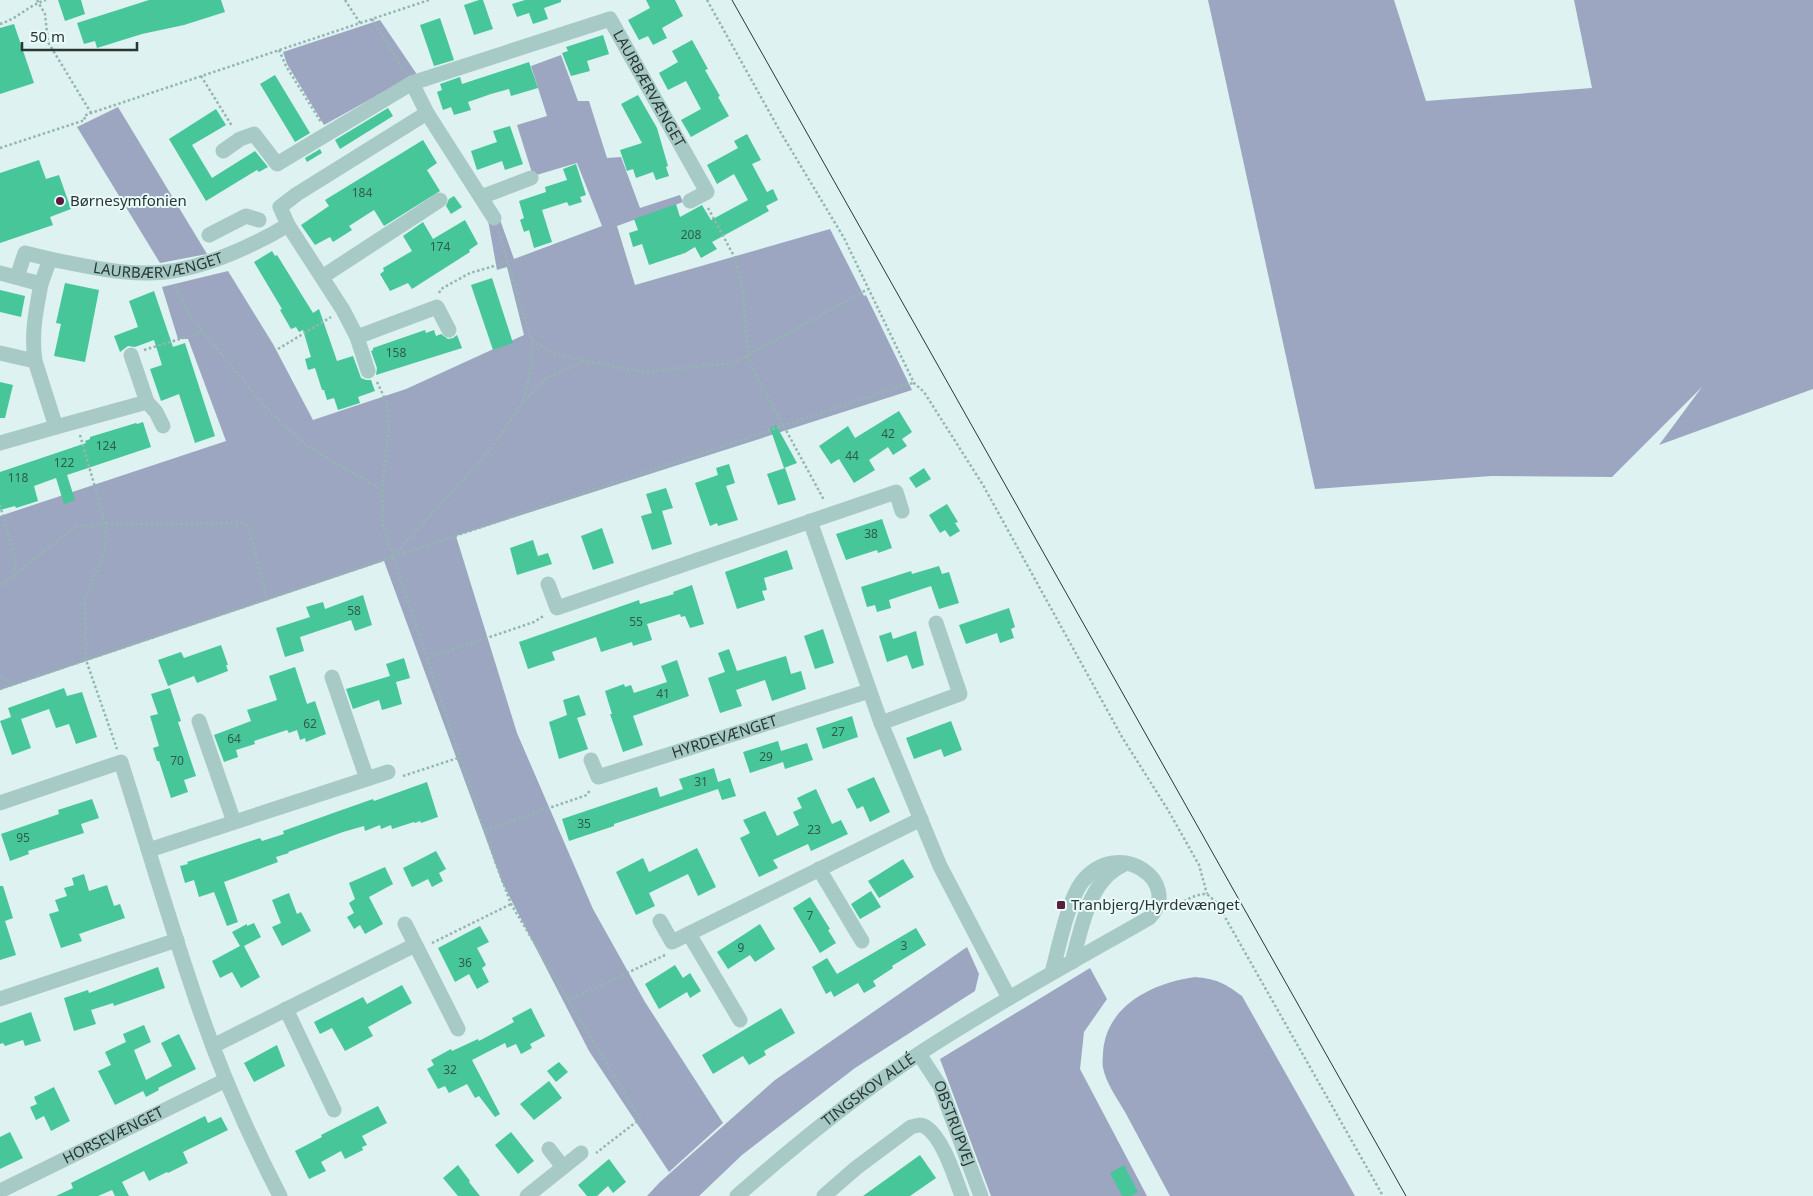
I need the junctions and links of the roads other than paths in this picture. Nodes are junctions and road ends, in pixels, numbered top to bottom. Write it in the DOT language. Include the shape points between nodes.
graph roads {
  1 [pos="412,83"];
  2 [pos="427,113"];
  3 [pos="223,151"];
  4 [pos="531,178"];
  5 [pos="481,197"];
  6 [pos="696,198"];
  7 [pos="440,200"];
  8 [pos="280,207"];
  9 [pos="494,218"];
  10 [pos="259,220"];
  11 [pos="288,225"];
  12 [pos="209,235"];
  13 [pos="263,240"];
  14 [pos="50,259"];
  15 [pos="0,273"];
  16 [pos="17,277"];
  17 [pos="322,277"];
  18 [pos="41,284"];
  19 [pos="449,330"];
  20 [pos="357,337"];
  21 [pos="0,353"];
  22 [pos="131,355"];
  23 [pos="35,361"];
  24 [pos="368,370"];
  25 [pos="148,402"];
  26 [pos="164,426"];
  27 [pos="56,427"];
  28 [pos="0,443"];
  29 [pos="902,511"];
  30 [pos="810,521"];
  31 [pos="548,584"];
  32 [pos="936,623"];
  33 [pos="332,677"];
  34 [pos="869,691"];
  35 [pos="199,721"];
  36 [pos="881,723"];
  37 [pos="591,760"];
  38 [pos="388,772"];
  39 [pos="367,779"];
  40 [pos="0,803"];
  41 [pos="921,819"];
  42 [pos="234,822"];
  43 [pos="149,850"];
  44 [pos="1131,863"];
  45 [pos="819,870"];
  46 [pos="660,921"];
  47 [pos="404,924"];
  48 [pos="689,934"];
  49 [pos="177,940"];
  50 [pos="862,941"];
  51 [pos="415,945"];
  52 [pos="1072,962"];
  53 [pos="1052,973"];
  54 [pos="1009,998"];
  55 [pos="0,999"];
  56 [pos="286,1009"];
  57 [pos="740,1020"];
  58 [pos="458,1029"];
  59 [pos="213,1046"];
  60 [pos="920,1054"];
  61 [pos="226,1080"];
  62 [pos="334,1110"];
  63 [pos="549,1149"];
  64 [pos="581,1153"];
  65 [pos="563,1167"];
  66 [pos="0,1191"];
  67 [pos="280,1196"];
  68 [pos="528,1196"];
  69 [pos="737,1196"];
  70 [pos="824,1196"];
  71 [pos="962,1196"];
  72 [pos="981,1196"];
  1 -- 2 [label="street"];
  1 -- 3 [label="street, LAURBÆRVÆNGET" via="278,164 254,134"];
  1 -- 6 [label="street, LAURBÆRVÆNGET" via="610,19 707,192"];
  2 -- 5 [label="street"];
  2 -- 8 [label="street"];
  4 -- 5 [label="street"];
  5 -- 9 [label="street"];
  7 -- 17 [label="street"];
  8 -- 10 [label="street"];
  8 -- 11 [label="street"];
  10 -- 12 [label="street" via="246,216"];
  10 -- 13 [label="street"];
  11 -- 13 [label="street, LAURBÆRVÆNGET"];
  11 -- 17 [label="street"];
  13 -- 14 [label="street, LAURBÆRVÆNGET" via="200,265 145,273 102,270"];
  14 -- 16 [label="street, LAURBÆRVÆNGET" via="24,253"];
  14 -- 18 [label="street"];
  15 -- 16 [label="street"];
  16 -- 18 [label="street"];
  17 -- 20 [label="street"];
  18 -- 23 [label="street" via="33,332"];
  19 -- 20 [label="street" via="437,307"];
  20 -- 24 [label="street"];
  21 -- 23 [label="street"];
  22 -- 25 [label="street"];
  23 -- 27 [label="street"];
  25 -- 26 [label="street"];
  25 -- 27 [label="street"];
  27 -- 28 [label="street"];
  29 -- 30 [label="street" via="896,492"];
  30 -- 31 [label="street" via="557,608"];
  30 -- 34 [label="street"];
  32 -- 36 [label="street" via="960,694"];
  33 -- 39 [label="street"];
  34 -- 36 [label="street"];
  34 -- 37 [label="street, HYRDEVÆNGET" via="598,777"];
  35 -- 42 [label="street"];
  36 -- 41 [label="street"];
  38 -- 39 [label="street"];
  39 -- 42 [label="street"];
  40 -- 43 [label="street" via="121,762"];
  41 -- 45 [label="street"];
  41 -- 54 [label="street" via="940,866"];
  42 -- 43 [label="street"];
  43 -- 49 [label="street"];
  44 -- 52 [label="street" via="1113,870 1092,896"];
  44 -- 52 [label="street, TINGSKOV ALLÉ" via="1150,876 1159,890 1156,912"];
  44 -- 53 [label="street" via="1104,865 1081,883"];
  45 -- 48 [label="street"];
  45 -- 50 [label="street"];
  46 -- 48 [label="street" via="672,942"];
  47 -- 51 [label="street"];
  48 -- 57 [label="street"];
  49 -- 55 [label="street"];
  49 -- 59 [label="street"];
  51 -- 56 [label="street"];
  51 -- 58 [label="street"];
  52 -- 53 [label="street, TINGSKOV ALLÉ"];
  53 -- 54 [label="street, TINGSKOV ALLÉ"];
  54 -- 60 [label="street, TINGSKOV ALLÉ"];
  56 -- 59 [label="street"];
  56 -- 62 [label="street"];
  59 -- 61 [label="street"];
  60 -- 69 [label="street, TINGSKOV ALLÉ" via="797,1144"];
  60 -- 72 [label="street, OBSTRUPVEJ" via="940,1086"];
  61 -- 66 [label="street, HORSEVÆNGET"];
  61 -- 67 [label="street"];
  63 -- 65 [label="street"];
  64 -- 65 [label="street"];
  65 -- 68 [label="street"];
  70 -- 71 [label="street" via="872,1156 911,1127 919,1125 931,1132 946,1153"];
}
